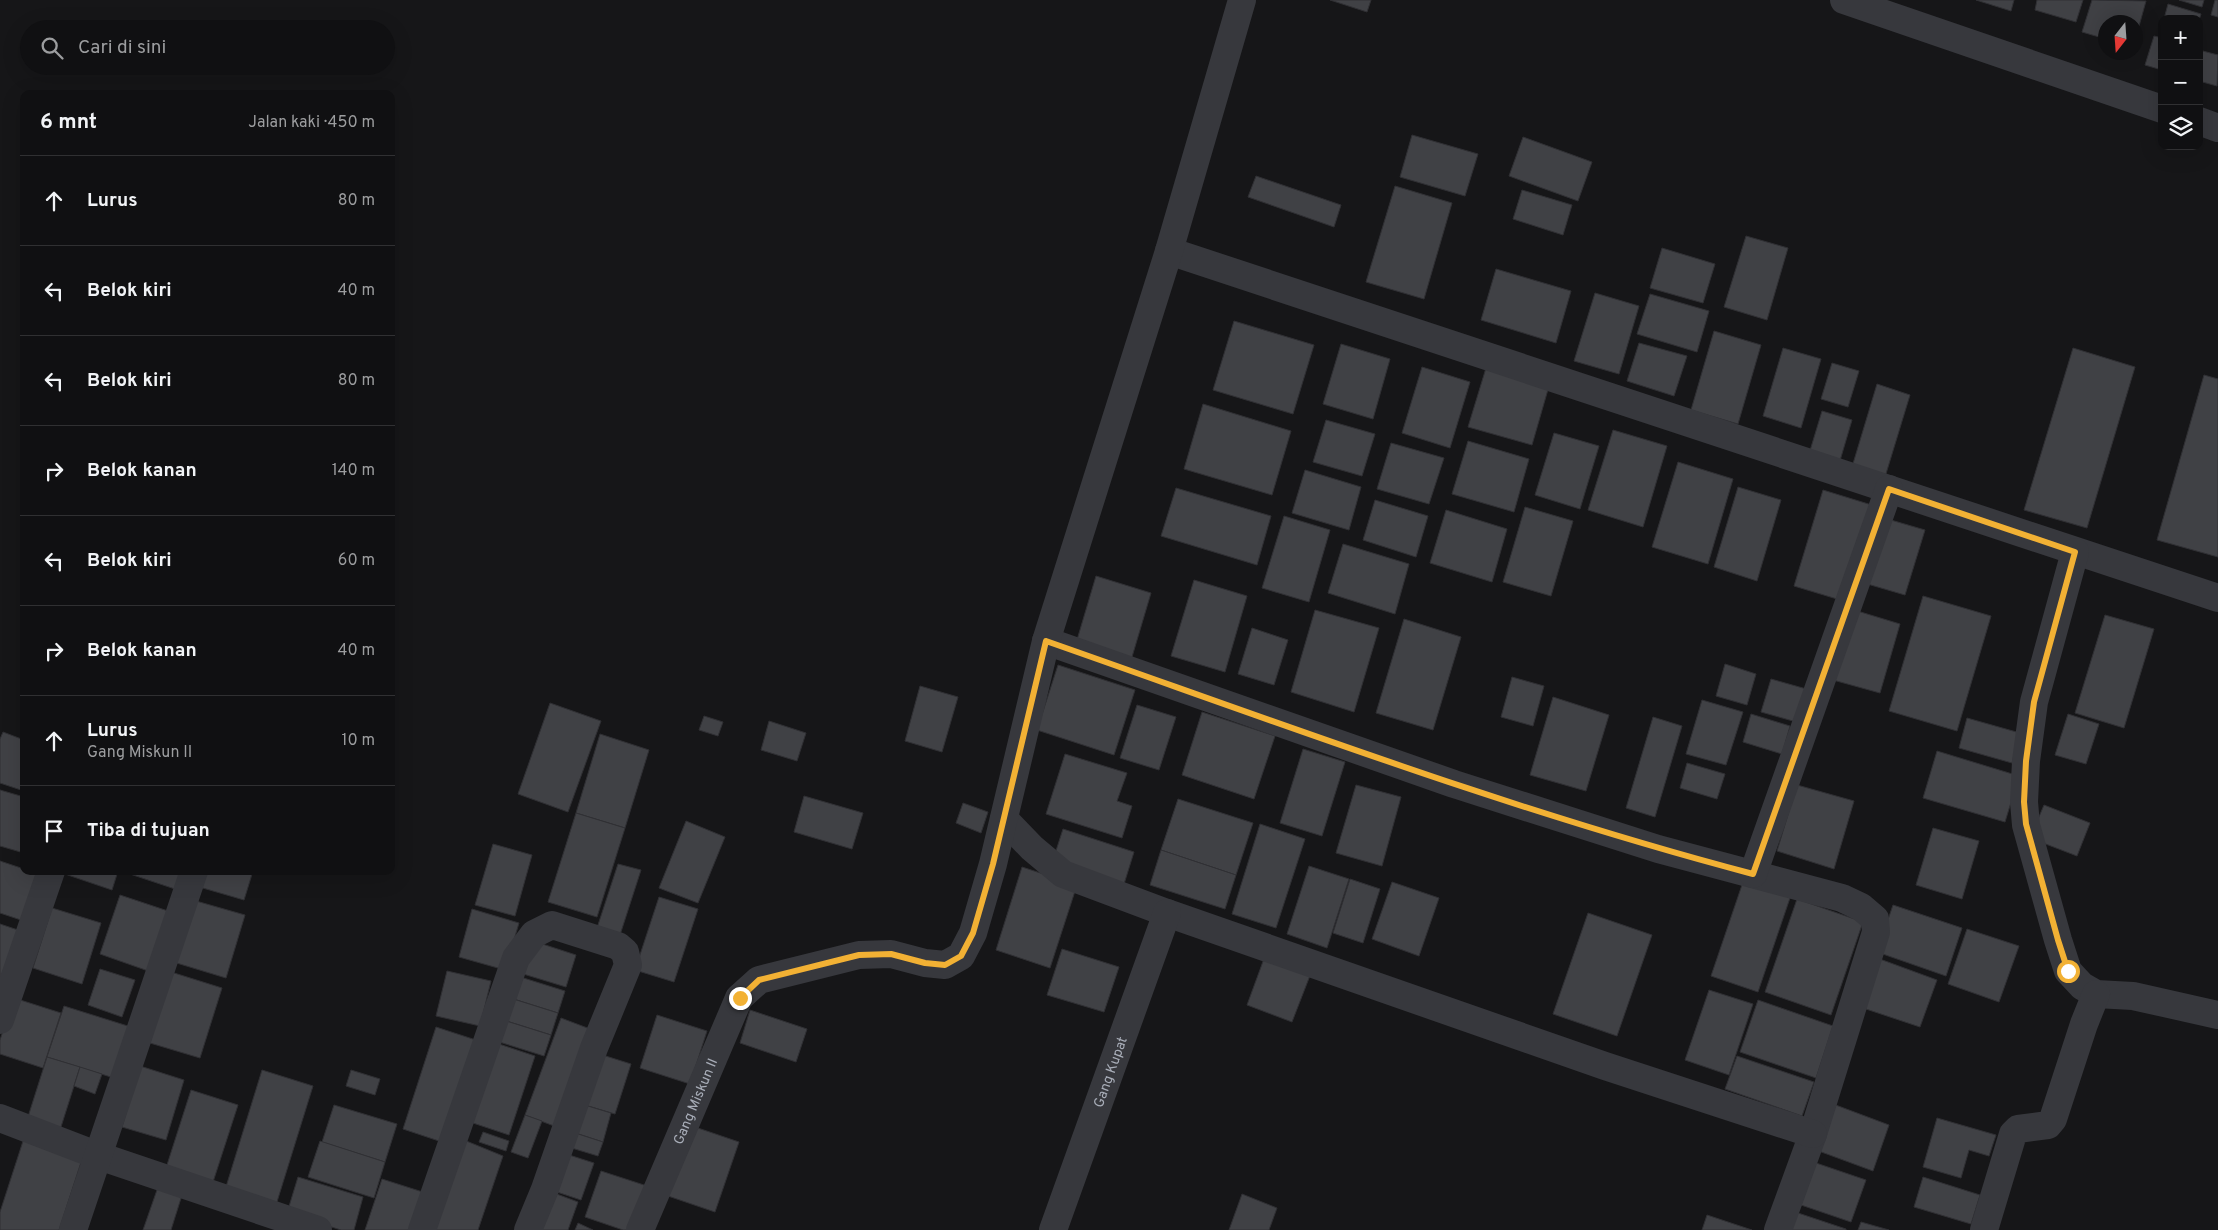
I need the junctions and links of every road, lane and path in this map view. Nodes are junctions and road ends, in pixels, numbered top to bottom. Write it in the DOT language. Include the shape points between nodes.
graph roads {
  1 [pos="1242,0"];
  2 [pos="1844,0"];
  3 [pos="2158,107"];
  4 [pos="2203,122"];
  5 [pos="2218,128"];
  6 [pos="1169,251"];
  7 [pos="1889,489"];
  8 [pos="2075,552"];
  9 [pos="2218,598"];
  10 [pos="1046,641"];
  11 [pos="1004,819"];
  12 [pos="1753,874"];
  13 [pos="50,875"];
  14 [pos="193,875"];
  15 [pos="1166,914"];
  16 [pos="2096,994"];
  17 [pos="2218,1015"];
  18 [pos="0,1020"];
  19 [pos="0,1118"];
  20 [pos="1813,1134"];
  21 [pos="99,1156"];
  22 [pos="74,1230"];
  23 [pos="318,1230"];
  24 [pos="422,1230"];
  25 [pos="528,1230"];
  26 [pos="640,1230"];
  27 [pos="1053,1230"];
  28 [pos="1778,1230"];
  29 [pos="1984,1230"];
  1 -- 6 [label="street"];
  2 -- 3 [label="street"];
  4 -- 5 [label="street"];
  6 -- 7 [label="street"];
  6 -- 10 [label="street"];
  7 -- 8 [label="street"];
  7 -- 12 [label="street"];
  8 -- 9 [label="street"];
  8 -- 16 [label="street" via="2034,702 2024,802 2029,834 2068,971 2082,986"];
  10 -- 11 [label="street"];
  10 -- 12 [label="street" via="1454,784 1658,849"];
  11 -- 15 [label="street" via="1063,874"];
  11 -- 26 [label="street, Gang Miskun II" via="973,933 961,956 945,965 891,954 859,955 759,980 740,998"];
  12 -- 20 [label="street" via="1842,898 1861,907 1875,919 1876,932"];
  13 -- 18 [label="street"];
  14 -- 21 [label="street"];
  15 -- 20 [label="street"];
  15 -- 27 [label="street, Gang Kupat"];
  16 -- 17 [label="street" via="2133,996"];
  16 -- 29 [label="street" via="2053,1119 2048,1125 2018,1129 2013,1134"];
  19 -- 21 [label="street"];
  20 -- 28 [label="street"];
  21 -- 22 [label="street"];
  21 -- 23 [label="street"];
  24 -- 25 [label="street" via="516,958 534,934 552,925 618,946 625,952 628,965 594,1048"];
}
